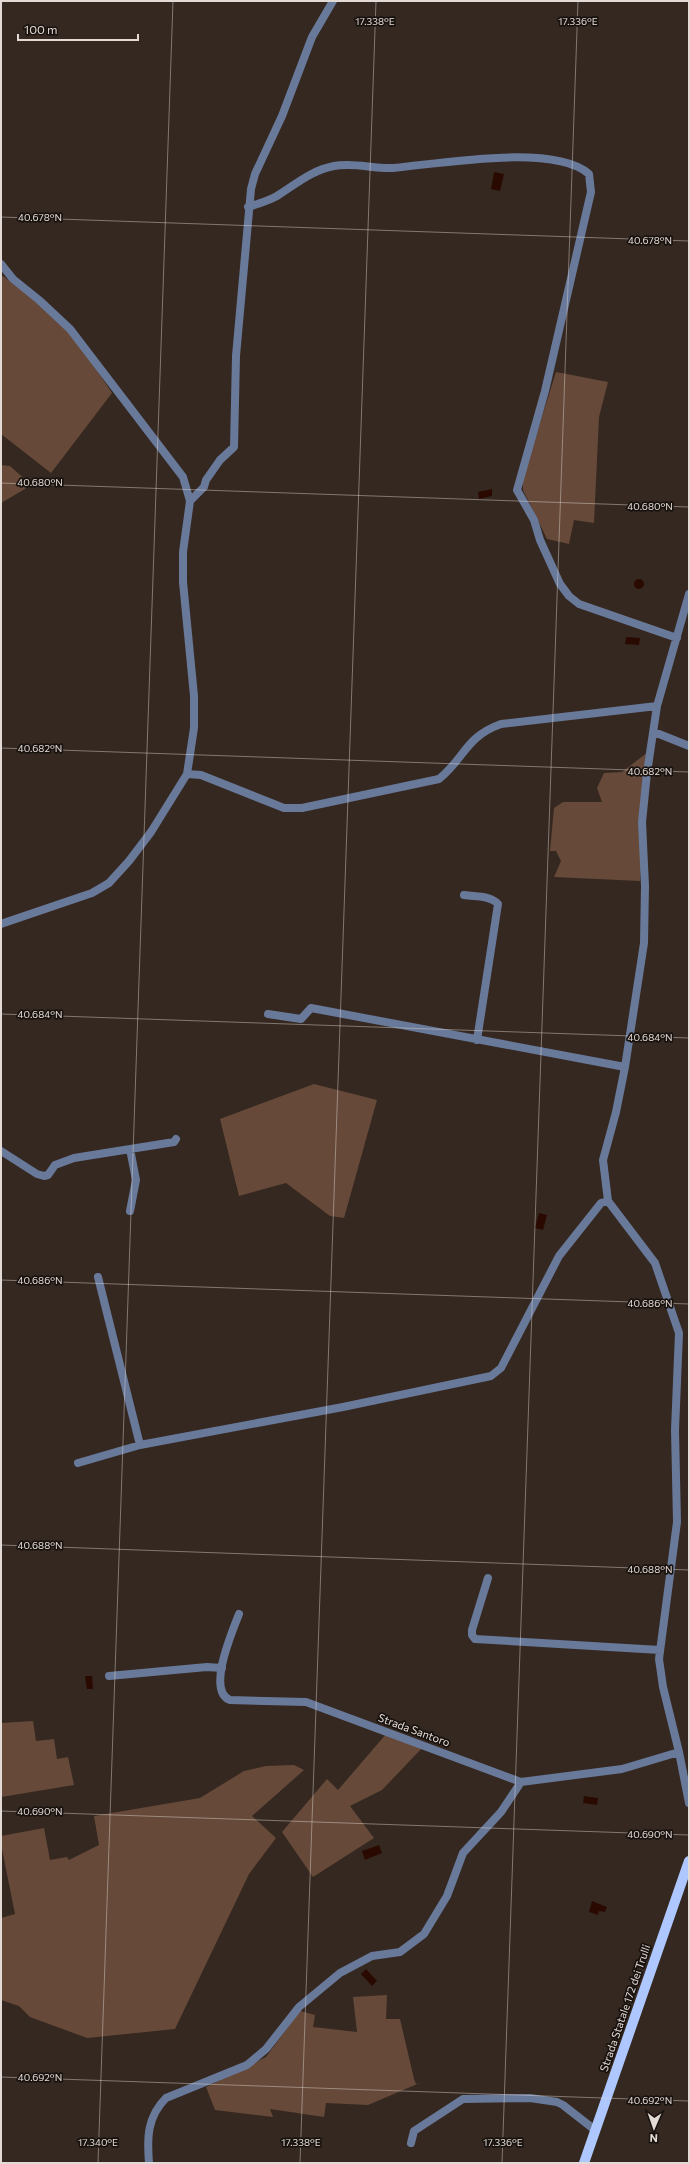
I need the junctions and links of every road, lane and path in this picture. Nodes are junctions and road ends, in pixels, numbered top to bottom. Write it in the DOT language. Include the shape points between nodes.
graph roads {
  1 [pos="333,1"];
  2 [pos="248,207"];
  3 [pos="1,264"];
  4 [pos="190,500"];
  5 [pos="689,594"];
  6 [pos="676,638"];
  7 [pos="657,706"];
  8 [pos="654,732"];
  9 [pos="689,746"];
  10 [pos="187,774"];
  11 [pos="464,895"];
  12 [pos="1,924"];
  13 [pos="268,1014"];
  14 [pos="477,1040"];
  15 [pos="625,1068"];
  16 [pos="176,1139"];
  17 [pos="130,1149"];
  18 [pos="1,1152"];
  19 [pos="608,1202"];
  20 [pos="130,1212"];
  21 [pos="98,1277"];
  22 [pos="140,1445"];
  23 [pos="78,1463"];
  24 [pos="488,1578"];
  25 [pos="239,1614"];
  26 [pos="660,1650"];
  27 [pos="222,1668"];
  28 [pos="109,1676"];
  29 [pos="679,1752"];
  30 [pos="522,1782"];
  31 [pos="689,1803"];
  32 [pos="689,1861"];
  33 [pos="595,2130"];
  34 [pos="411,2143"];
  35 [pos="149,2163"];
  36 [pos="584,2163"];
  1 -- 2 [label="street" via="312,37 282,116 255,174"];
  2 -- 4 [label="street" via="236,356 234,447 220,460 204,487"];
  2 -- 6 [label="street" via="277,196 294,183 335,165 380,169 503,157 564,163 582,167 590,174 592,192 545,391 517,490 534,520 560,584 569,596 579,604"];
  3 -- 4 [label="street" via="13,279 70,329 183,477"];
  4 -- 10 [label="street" via="183,552 184,607 194,696 194,728"];
  5 -- 6 [label="street"];
  6 -- 7 [label="street"];
  7 -- 8 [label="street"];
  7 -- 10 [label="street" via="501,724 486,729 473,740 449,771 439,779 308,807 284,808 201,775"];
  8 -- 9 [label="street"];
  8 -- 15 [label="street" via="646,773 642,822 644,943"];
  10 -- 12 [label="street" via="151,832 109,883 92,893"];
  11 -- 14 [label="street" via="488,898 498,904"];
  13 -- 14 [label="street" via="301,1020 311,1008"];
  14 -- 15 [label="street"];
  15 -- 19 [label="street" via="604,1160"];
  16 -- 17 [label="street" via="174,1142"];
  17 -- 18 [label="street" via="62,1162 55,1165 48,1175 41,1176"];
  17 -- 20 [label="street" via="136,1180"];
  19 -- 22 [label="street" via="601,1203 559,1256 501,1368 491,1376"];
  19 -- 26 [label="street" via="655,1263 679,1333 675,1430 677,1522"];
  21 -- 22 [label="street"];
  22 -- 23 [label="street"];
  24 -- 26 [label="street" via="472,1630 475,1639"];
  25 -- 27 [label="street, Strada Santoro"];
  26 -- 29 [label="street" via="664,1687"];
  27 -- 28 [label="street" via="206,1666"];
  27 -- 30 [label="street, Strada Santoro" via="221,1687 226,1698 306,1702"];
  29 -- 30 [label="street, Strada Santoro" via="622,1769"];
  29 -- 31 [label="street"];
  30 -- 35 [label="street" via="501,1812 464,1853 447,1896 424,1934 400,1952 372,1956 340,1972 299,2007 266,2049 247,2066 166,2098 156,2108 150,2121 147,2140"];
  32 -- 33 [label="main road, Strada Statale 172 dei Trulli"];
  33 -- 34 [label="street" via="556,2102 530,2098 463,2098 414,2131"];
  33 -- 36 [label="main road, Strada Statale 172 dei Trulli"];
}
